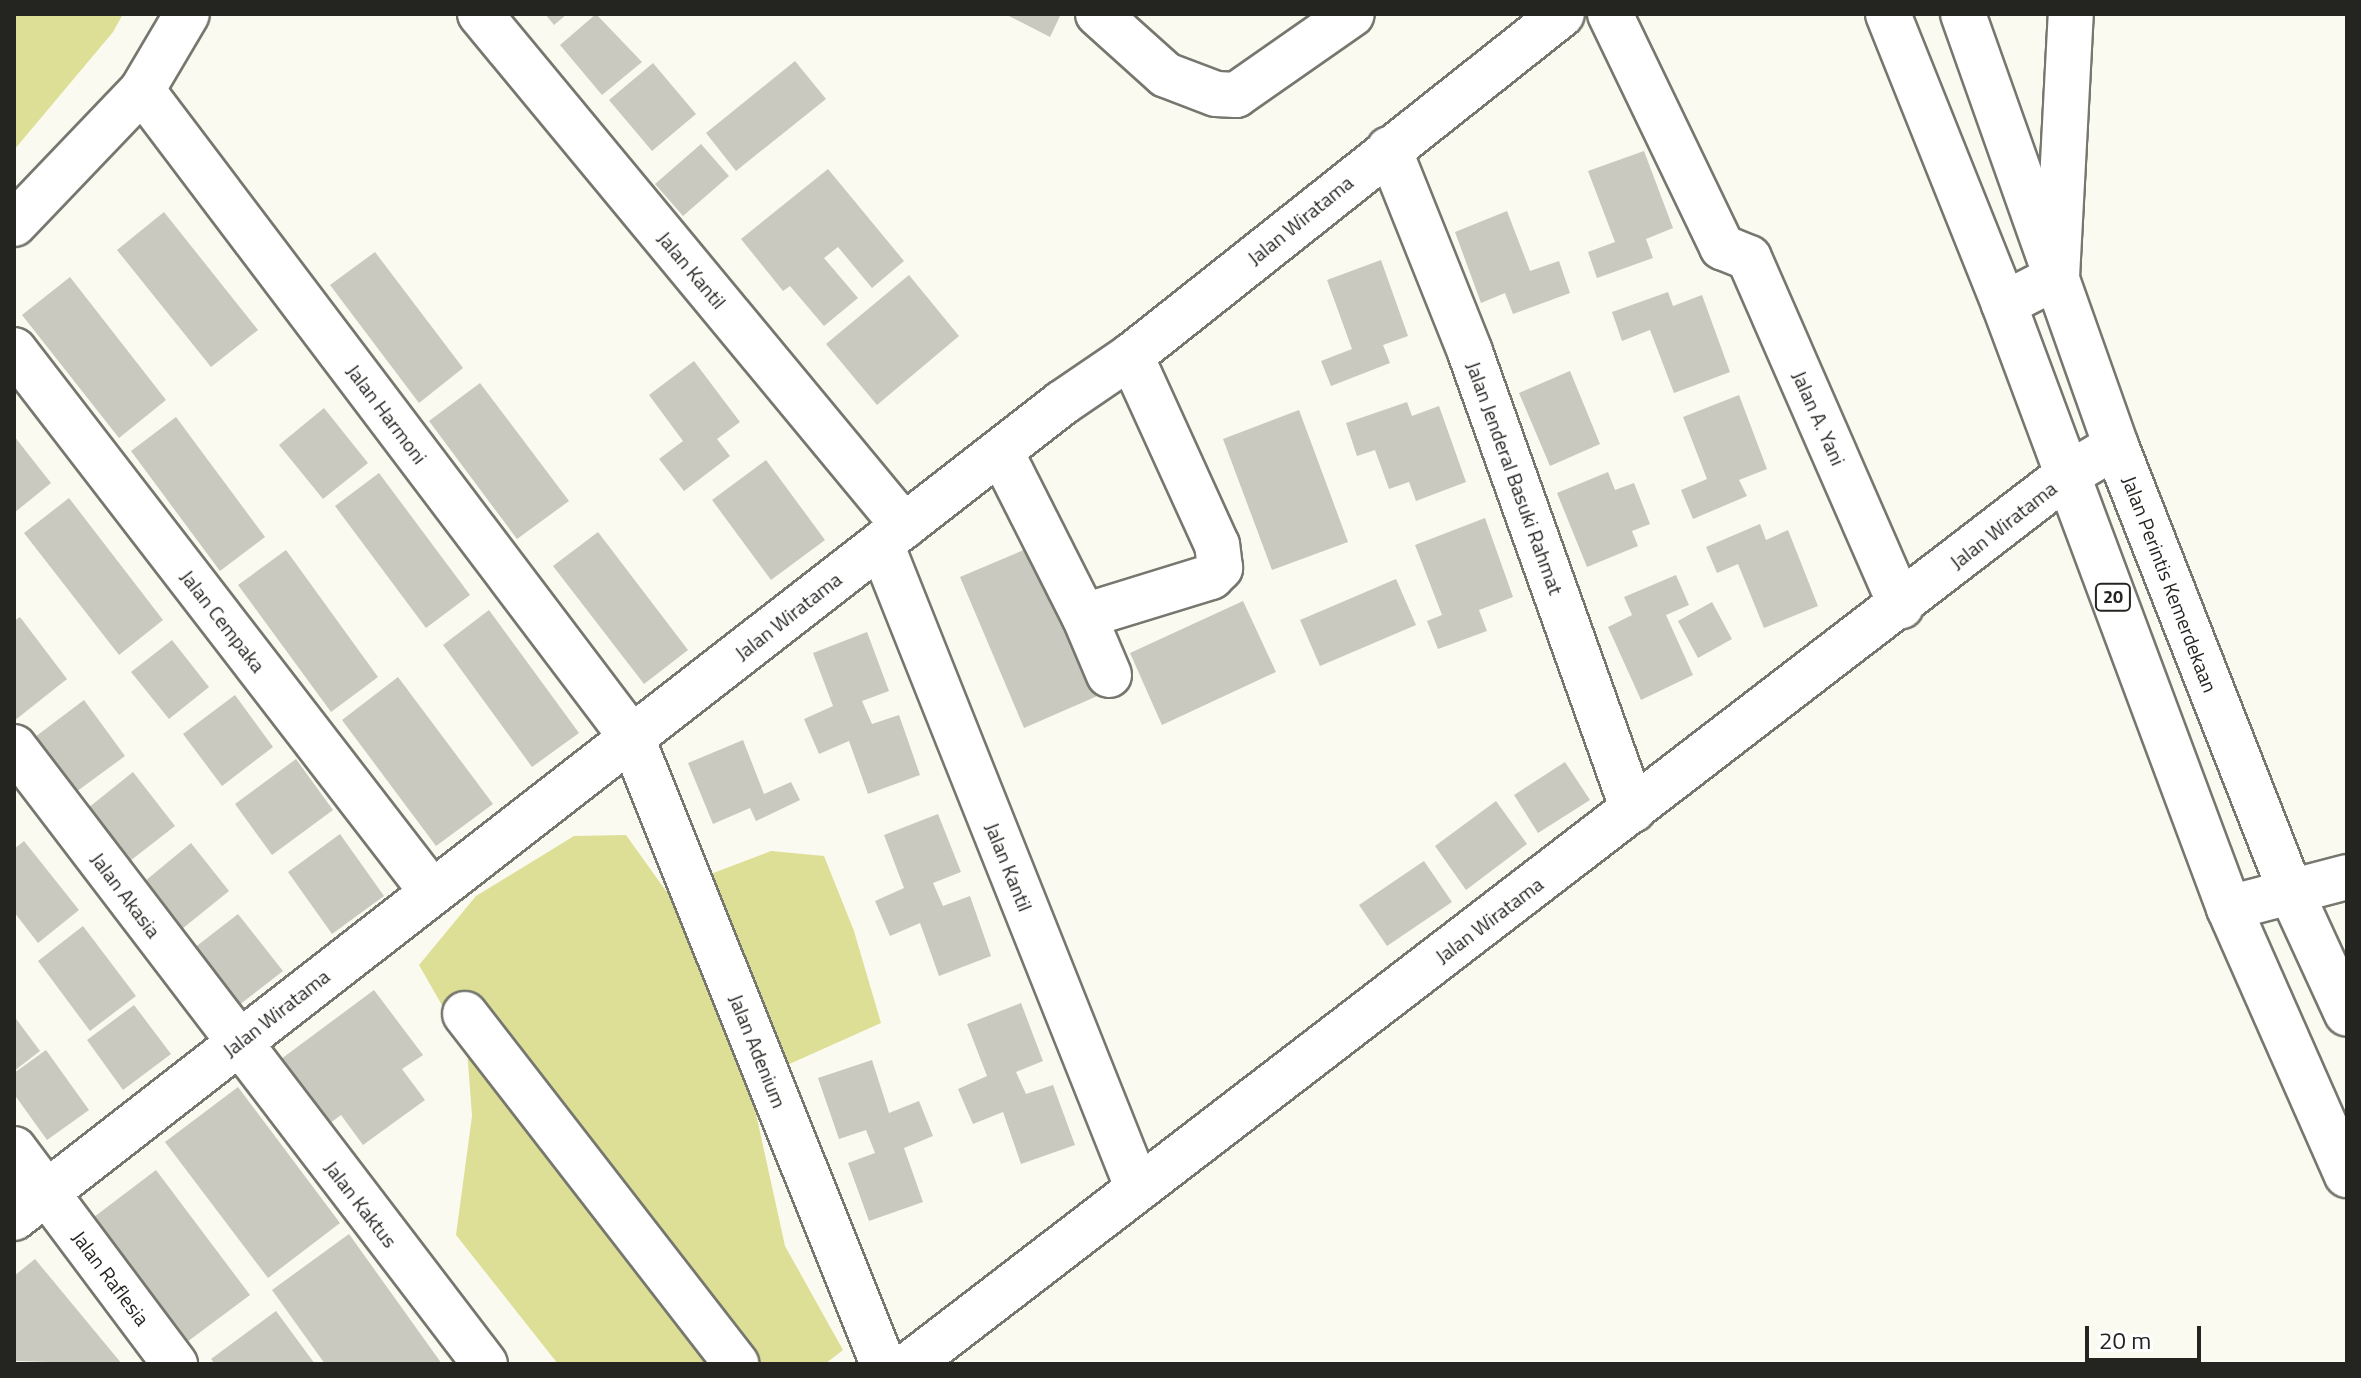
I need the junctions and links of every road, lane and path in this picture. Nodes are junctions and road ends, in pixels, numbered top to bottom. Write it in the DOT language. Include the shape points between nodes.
graph roads {
  1 [pos="187,14"];
  2 [pos="480,14"];
  3 [pos="1098,14"];
  4 [pos="1352,14"];
  5 [pos="1562,14"];
  6 [pos="1610,14"];
  7 [pos="1888,14"];
  8 [pos="1963,14"];
  9 [pos="2071,14"];
  10 [pos="142,90"];
  11 [pos="1389,149"];
  12 [pos="14,224"];
  13 [pos="2057,277"];
  14 [pos="2004,304"];
  15 [pos="14,350"];
  16 [pos="1131,356"];
  17 [pos="2116,446"];
  18 [pos="1002,454"];
  19 [pos="2067,475"];
  20 [pos="892,535"];
  21 [pos="1901,606"];
  22 [pos="1084,616"];
  23 [pos="1109,675"];
  24 [pos="632,738"];
  25 [pos="14,747"];
  26 [pos="1633,810"];
  27 [pos="2347,877"];
  28 [pos="2290,890"];
  29 [pos="432,892"];
  30 [pos="2229,908"];
  31 [pos="465,1014"];
  32 [pos="2347,1014"];
  33 [pos="238,1044"];
  34 [pos="14,1149"];
  35 [pos="2347,1175"];
  36 [pos="1138,1189"];
  37 [pos="30,1205"];
  38 [pos="175,1364"];
  39 [pos="485,1364"];
  40 [pos="736,1364"];
  41 [pos="883,1364"];
  42 [pos="910,1364"];
  1 -- 10 [label="main road"];
  2 -- 20 [label="main road, Jalan Kantil"];
  3 -- 4 [label="main road" via="1166,75 1216,94 1236,95"];
  5 -- 11 [label="main road, Jalan Wiratama"];
  6 -- 21 [label="main road, Jalan A. Yani" via="1722,247 1749,258"];
  7 -- 14 [label="main road, 20"];
  8 -- 13 [label="main road, Jalan Perintis Kemerdekaan"];
  9 -- 13 [label="main road"];
  10 -- 12 [label="main road"];
  10 -- 24 [label="main road, Jalan Harmoni"];
  11 -- 16 [label="main road, Jalan Wiratama"];
  11 -- 26 [label="main road, Jalan Jenderal Basuki Rahmat" via="1470,352"];
  13 -- 14 [label="main road"];
  13 -- 17 [label="main road, Jalan Perintis Kemerdekaan"];
  14 -- 19 [label="main road, 20"];
  15 -- 29 [label="main road, Jalan Cempaka"];
  16 -- 18 [label="main road, Jalan Wiratama" via="1089,382"];
  16 -- 22 [label="main road" via="1217,545 1220,568 1211,577"];
  17 -- 19 [label="main road, Jalan Wiratama"];
  17 -- 28 [label="main road, Jalan Perintis Kemerdekaan"];
  18 -- 20 [label="main road, Jalan Wiratama"];
  18 -- 22 [label="main road"];
  19 -- 21 [label="main road, Jalan Wiratama"];
  19 -- 30 [label="main road, 20"];
  20 -- 24 [label="main road, Jalan Wiratama"];
  20 -- 36 [label="main road, Jalan Kantil"];
  21 -- 26 [label="main road, Jalan Wiratama"];
  22 -- 23 [label="main road"];
  24 -- 29 [label="main road, Jalan Wiratama"];
  24 -- 41 [label="main road, Jalan Adenium"];
  25 -- 33 [label="main road, Jalan Akasia"];
  26 -- 36 [label="main road, Jalan Wiratama"];
  27 -- 28 [label="main road"];
  28 -- 30 [label="main road"];
  28 -- 32 [label="main road, Jalan Perintis Kemerdekaan"];
  29 -- 33 [label="main road, Jalan Wiratama"];
  30 -- 35 [label="main road, 20"];
  31 -- 40 [label="main road"];
  33 -- 37 [label="main road, Jalan Wiratama"];
  33 -- 39 [label="main road, Jalan Kaktus"];
  34 -- 37 [label="main road, Jalan Raflesia"];
  36 -- 42 [label="main road, Jalan Wiratama"];
  37 -- 38 [label="main road, Jalan Raflesia"];
}
